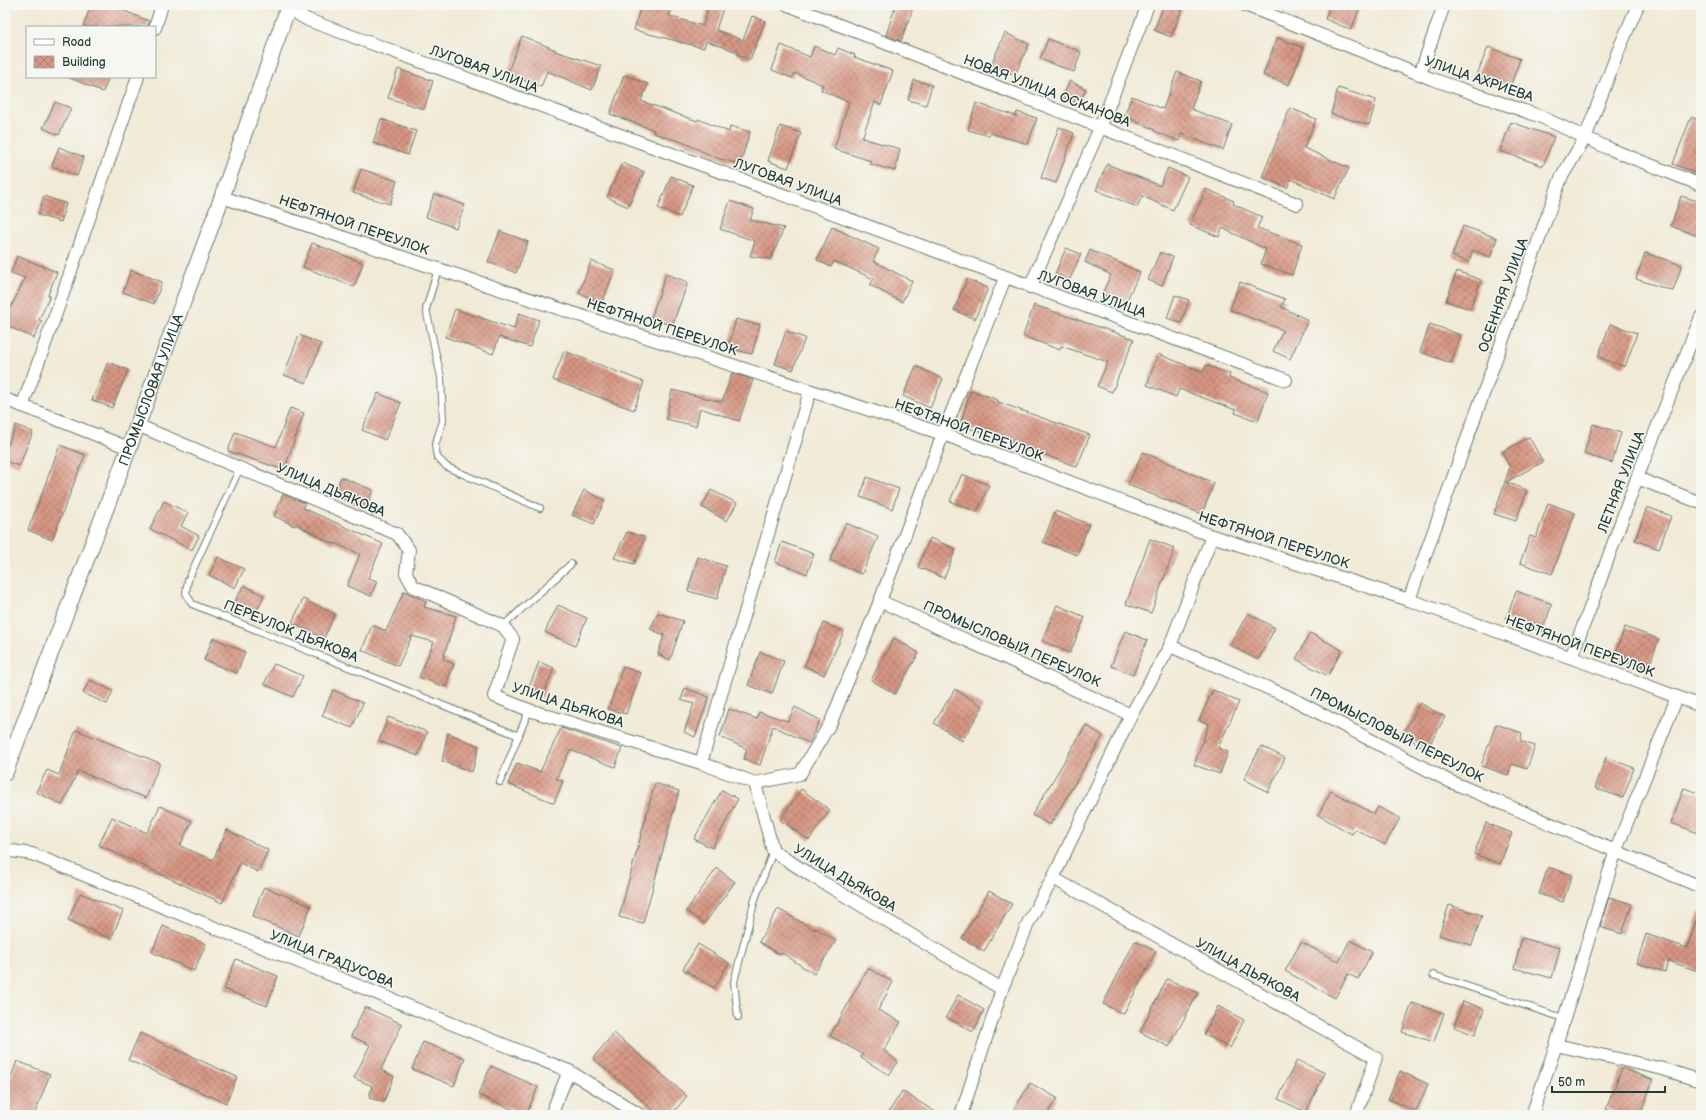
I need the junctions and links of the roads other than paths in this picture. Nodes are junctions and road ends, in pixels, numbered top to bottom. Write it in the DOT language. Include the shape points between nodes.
graph roads {
  1 [pos="162,5"];
  2 [pos="788,5"];
  3 [pos="1148,5"];
  4 [pos="1245,5"];
  5 [pos="1444,5"];
  6 [pos="1638,5"];
  7 [pos="287,6"];
  8 [pos="156,26"];
  9 [pos="1420,74"];
  10 [pos="138,78"];
  11 [pos="1100,128"];
  12 [pos="1585,138"];
  13 [pos="1701,184"];
  14 [pos="222,197"];
  15 [pos="1297,204"];
  16 [pos="438,269"];
  17 [pos="1005,278"];
  18 [pos="1030,287"];
  19 [pos="1701,317"];
  20 [pos="1286,380"];
  21 [pos="810,391"];
  22 [pos="5,399"];
  23 [pos="22,406"];
  24 [pos="137,425"];
  25 [pos="943,434"];
  26 [pos="129,448"];
  27 [pos="240,468"];
  28 [pos="1637,478"];
  29 [pos="1701,503"];
  30 [pos="540,508"];
  31 [pos="1212,536"];
  32 [pos="571,564"];
  33 [pos="1409,600"];
  34 [pos="880,601"];
  35 [pos="503,626"];
  36 [pos="1170,646"];
  37 [pos="1570,657"];
  38 [pos="1676,697"];
  39 [pos="1701,706"];
  40 [pos="529,710"];
  41 [pos="1132,715"];
  42 [pos="519,736"];
  43 [pos="701,763"];
  44 [pos="5,773"];
  45 [pos="500,782"];
  46 [pos="755,783"];
  47 [pos="5,850"];
  48 [pos="1616,850"];
  49 [pos="773,851"];
  50 [pos="1053,878"];
  51 [pos="1701,887"];
  52 [pos="1433,975"];
  53 [pos="1002,989"];
  54 [pos="738,1017"];
  55 [pos="1563,1018"];
  56 [pos="1556,1045"];
  57 [pos="568,1071"];
  58 [pos="1701,1081"];
  59 [pos="963,1114"];
  60 [pos="551,1115"];
  61 [pos="640,1115"];
  62 [pos="1356,1115"];
  63 [pos="1532,1115"];
  1 -- 8 [label="street"];
  2 -- 11 [label="street, НОВАЯ УЛИЦА ОСКАНОВА"];
  3 -- 11 [label="street"];
  4 -- 9 [label="street, УЛИЦА АХРИЕВА"];
  5 -- 9 [label="street"];
  6 -- 12 [label="street, ОСЕННЯЯ УЛИЦА"];
  7 -- 14 [label="street, ПРОМЫСЛОВАЯ УЛИЦА"];
  7 -- 17 [label="street, ЛУГОВАЯ УЛИЦА" via="308,20"];
  9 -- 12 [label="street, УЛИЦА АХРИЕВА" via="1540,116"];
  10 -- 23 [label="street" via="97,190 53,325"];
  11 -- 15 [label="street, НОВАЯ УЛИЦА ОСКАНОВА"];
  11 -- 18 [label="street"];
  12 -- 13 [label="street, УЛИЦА АХРИЕВА"];
  12 -- 33 [label="street, ОСЕННЯЯ УЛИЦА" via="1561,178"];
  14 -- 16 [label="street, НЕФТЯНОЙ ПЕРЕУЛОК"];
  14 -- 24 [label="street, ПРОМЫСЛОВАЯ УЛИЦА"];
  16 -- 21 [label="street, НЕФТЯНОЙ ПЕРЕУЛОК"];
  16 -- 30 [label="lane" via="426,309 442,377 443,421 435,445 437,457 447,467"];
  17 -- 18 [label="street, ЛУГОВАЯ УЛИЦА"];
  17 -- 25 [label="street"];
  18 -- 20 [label="street, ЛУГОВАЯ УЛИЦА"];
  19 -- 28 [label="street, ЛЕТНЯЯ УЛИЦА"];
  21 -- 25 [label="street, НЕФТЯНОЙ ПЕРЕУЛОК"];
  21 -- 43 [label="street"];
  22 -- 23 [label="street"];
  23 -- 26 [label="street"];
  24 -- 26 [label="street, ПРОМЫСЛОВАЯ УЛИЦА"];
  24 -- 27 [label="street, УЛИЦА ДЬЯКОВА"];
  25 -- 31 [label="street, НЕФТЯНОЙ ПЕРЕУЛОК"];
  25 -- 34 [label="street"];
  26 -- 44 [label="street, ПРОМЫСЛОВАЯ УЛИЦА"];
  27 -- 35 [label="street, УЛИЦА ДЬЯКОВА" via="397,534 409,550 406,573 413,586"];
  27 -- 42 [label="lane, ПЕРЕУЛОК ДЬЯКОВА" via="188,580 186,593 192,604"];
  28 -- 29 [label="street"];
  28 -- 37 [label="street, ЛЕТНЯЯ УЛИЦА"];
  31 -- 33 [label="street, НЕФТЯНОЙ ПЕРЕУЛОК"];
  31 -- 36 [label="street"];
  32 -- 35 [label="lane"];
  33 -- 37 [label="street, НЕФТЯНОЙ ПЕРЕУЛОК"];
  34 -- 41 [label="street, ПРОМЫСЛОВЫЙ ПЕРЕУЛОК"];
  34 -- 46 [label="street" via="831,722 800,774"];
  35 -- 40 [label="street, УЛИЦА ДЬЯКОВА" via="513,639 494,696"];
  36 -- 41 [label="street"];
  36 -- 48 [label="street, ПРОМЫСЛОВЫЙ ПЕРЕУЛОК" via="1289,697 1449,781"];
  37 -- 38 [label="street, НЕФТЯНОЙ ПЕРЕУЛОК"];
  38 -- 39 [label="street, НЕФТЯНОЙ ПЕРЕУЛОК"];
  38 -- 48 [label="street"];
  40 -- 42 [label="lane"];
  40 -- 43 [label="street, УЛИЦА ДЬЯКОВА"];
  41 -- 50 [label="street"];
  42 -- 45 [label="lane"];
  43 -- 46 [label="street, УЛИЦА ДЬЯКОВА"];
  46 -- 49 [label="street, УЛИЦА ДЬЯКОВА"];
  47 -- 57 [label="street, УЛИЦА ГРАДУСОВА" via="32,854"];
  48 -- 51 [label="street, ПРОМЫСЛОВЫЙ ПЕРЕУЛОК"];
  48 -- 55 [label="street"];
  49 -- 53 [label="street, УЛИЦА ДЬЯКОВА"];
  49 -- 54 [label="lane" via="755,899 734,982"];
  50 -- 53 [label="street" via="1029,921"];
  50 -- 62 [label="street, УЛИЦА ДЬЯКОВА" via="1376,1058"];
  52 -- 55 [label="lane"];
  53 -- 59 [label="street"];
  55 -- 56 [label="street"];
  56 -- 58 [label="street" via="1663,1069"];
  56 -- 63 [label="street"];
  57 -- 60 [label="street"];
  57 -- 61 [label="street, УЛИЦА ГРАДУСОВА"];
}
